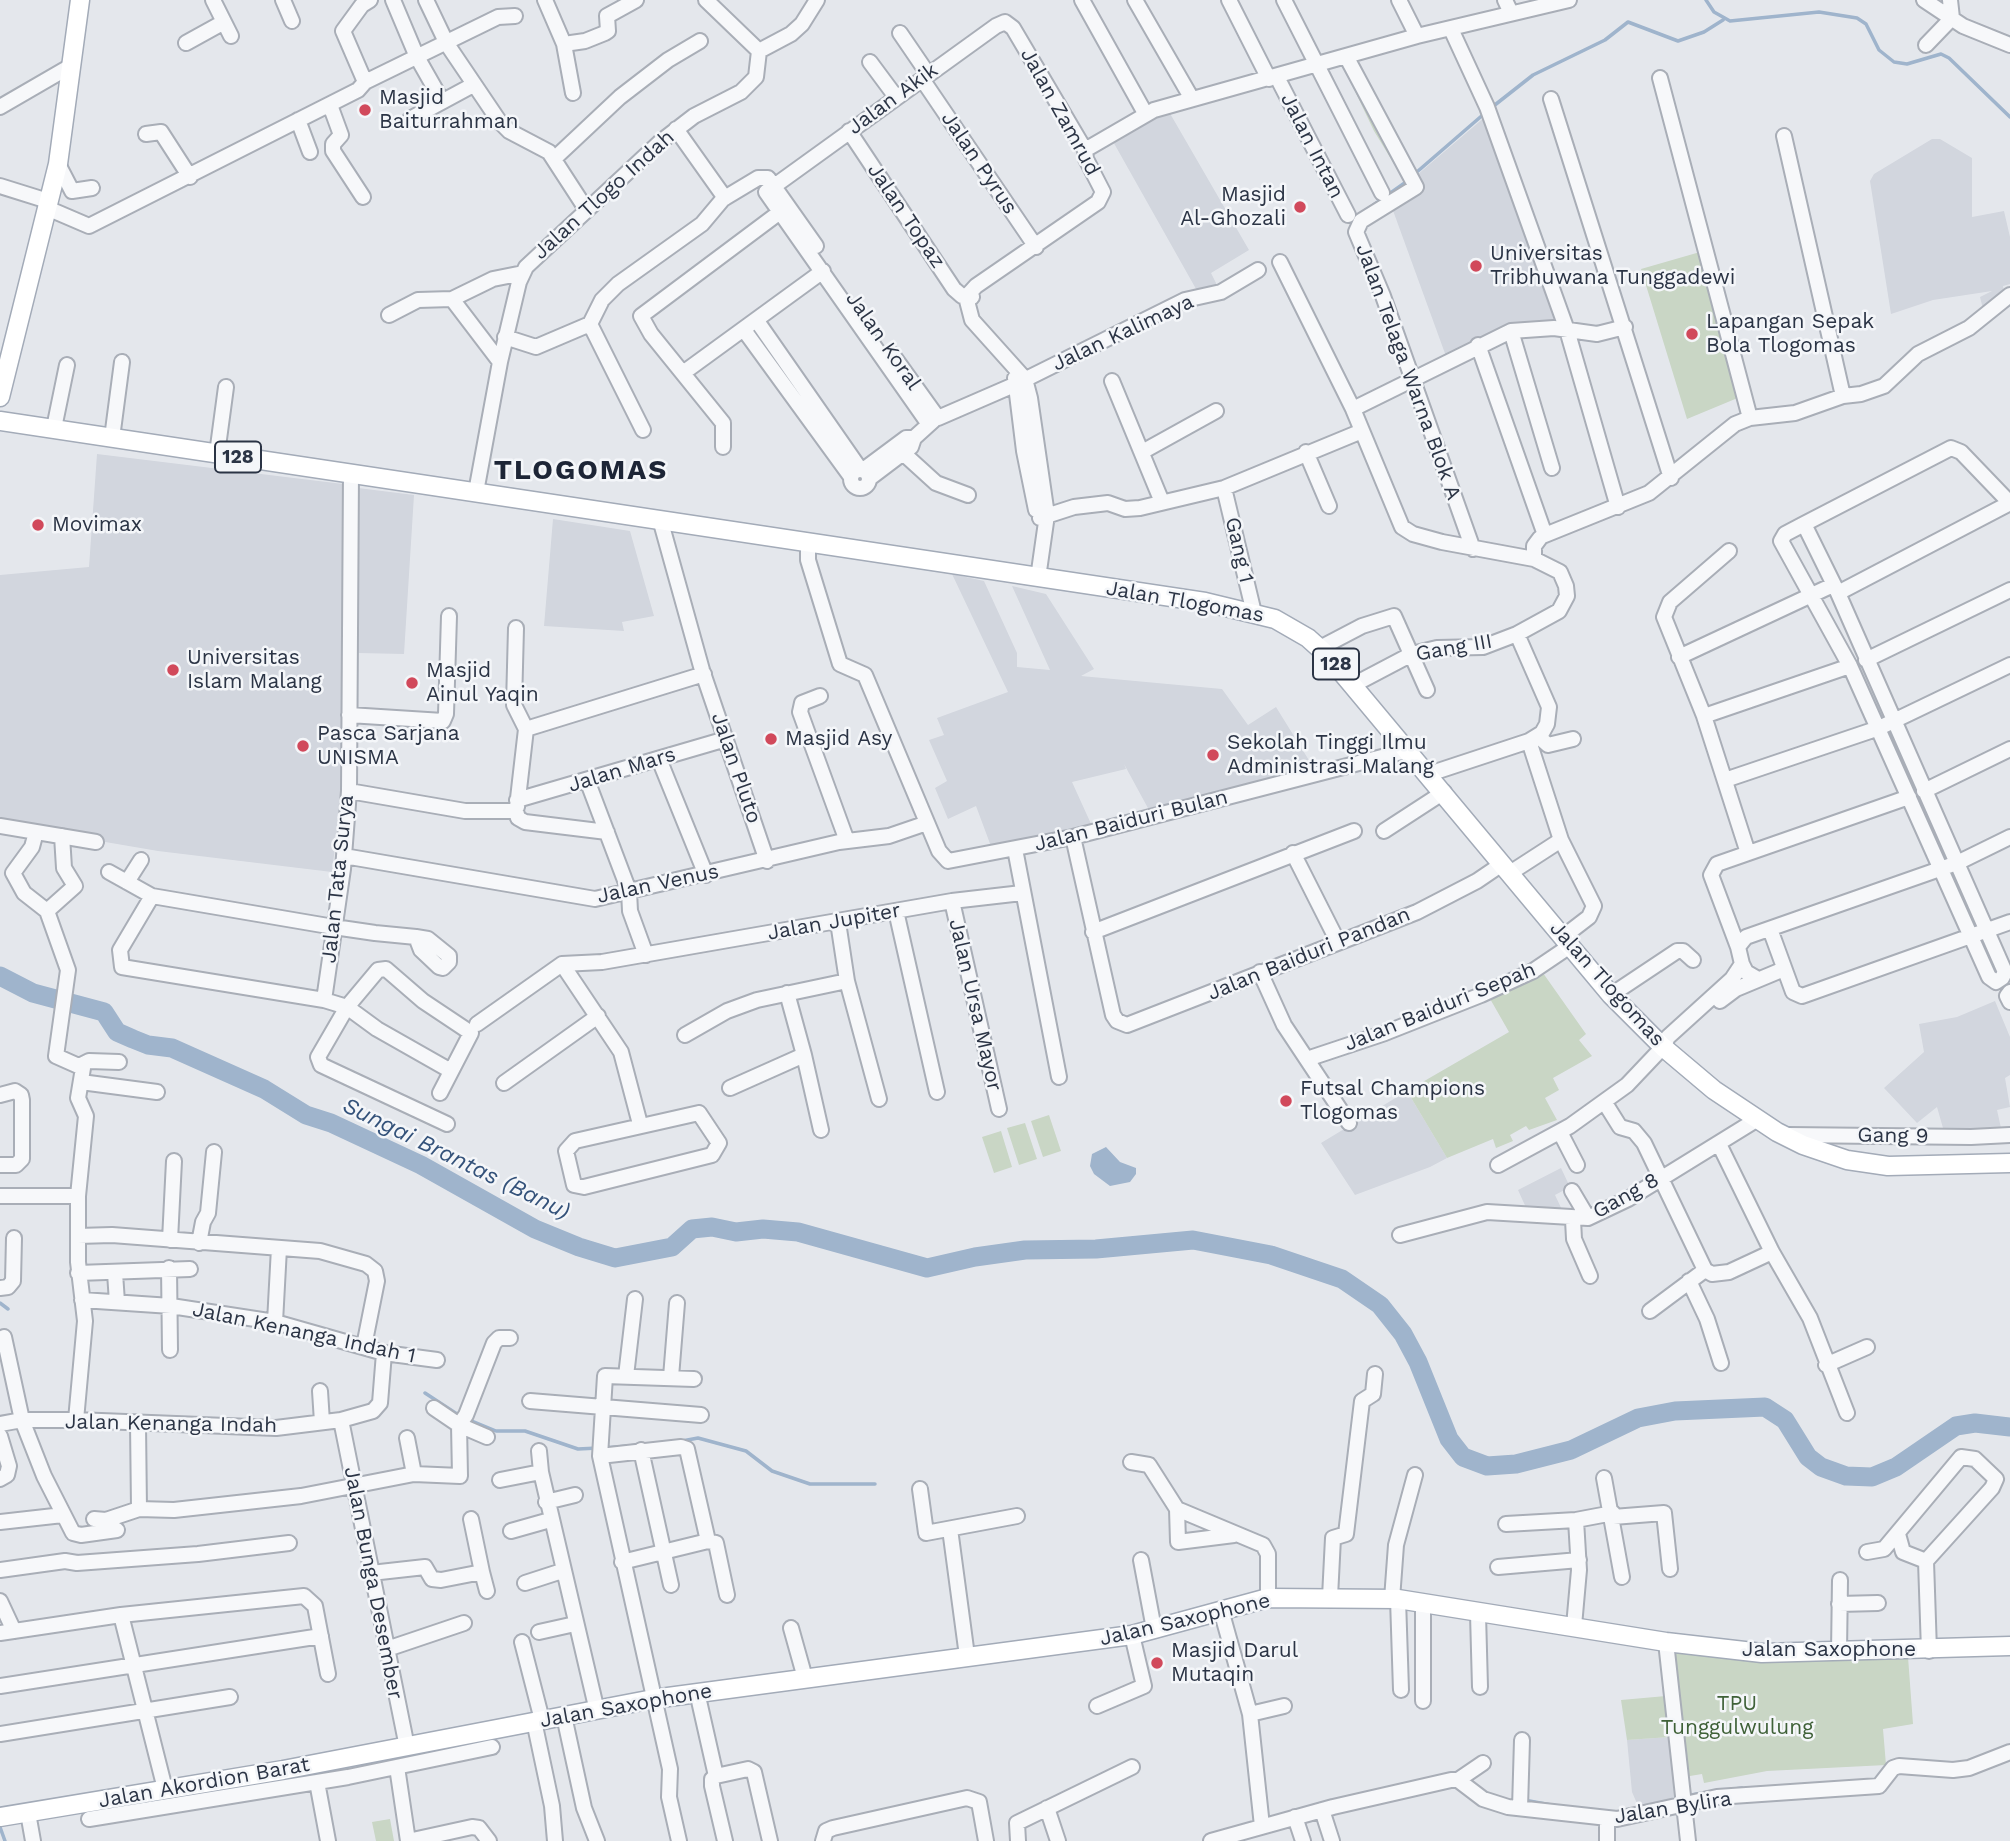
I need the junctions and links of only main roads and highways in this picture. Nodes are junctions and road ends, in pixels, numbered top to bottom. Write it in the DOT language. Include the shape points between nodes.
graph roads {
  1 [pos="83,2"];
  2 [pos="0,397"];
  3 [pos="0,421"];
  4 [pos="2010,1163"];
  5 [pos="2010,1646"];
  6 [pos="407,1747"];
  7 [pos="0,1817"];
  1 -- 2 [label="main road" via="69,67 58,164"];
  3 -- 4 [label="main road, Jalan Tlogomas / 128" via="808,544 1038,574 1254,613 1290,625 1355,684 1611,995 1663,1047 1756,1120 1825,1153 1870,1164"];
  5 -- 6 [label="main road, Jalan Saxophone" via="1762,1653 1395,1599 1268,1598 1132,1635 696,1692"];
  6 -- 7 [label="main road, Jalan Akordion Barat"];
}
